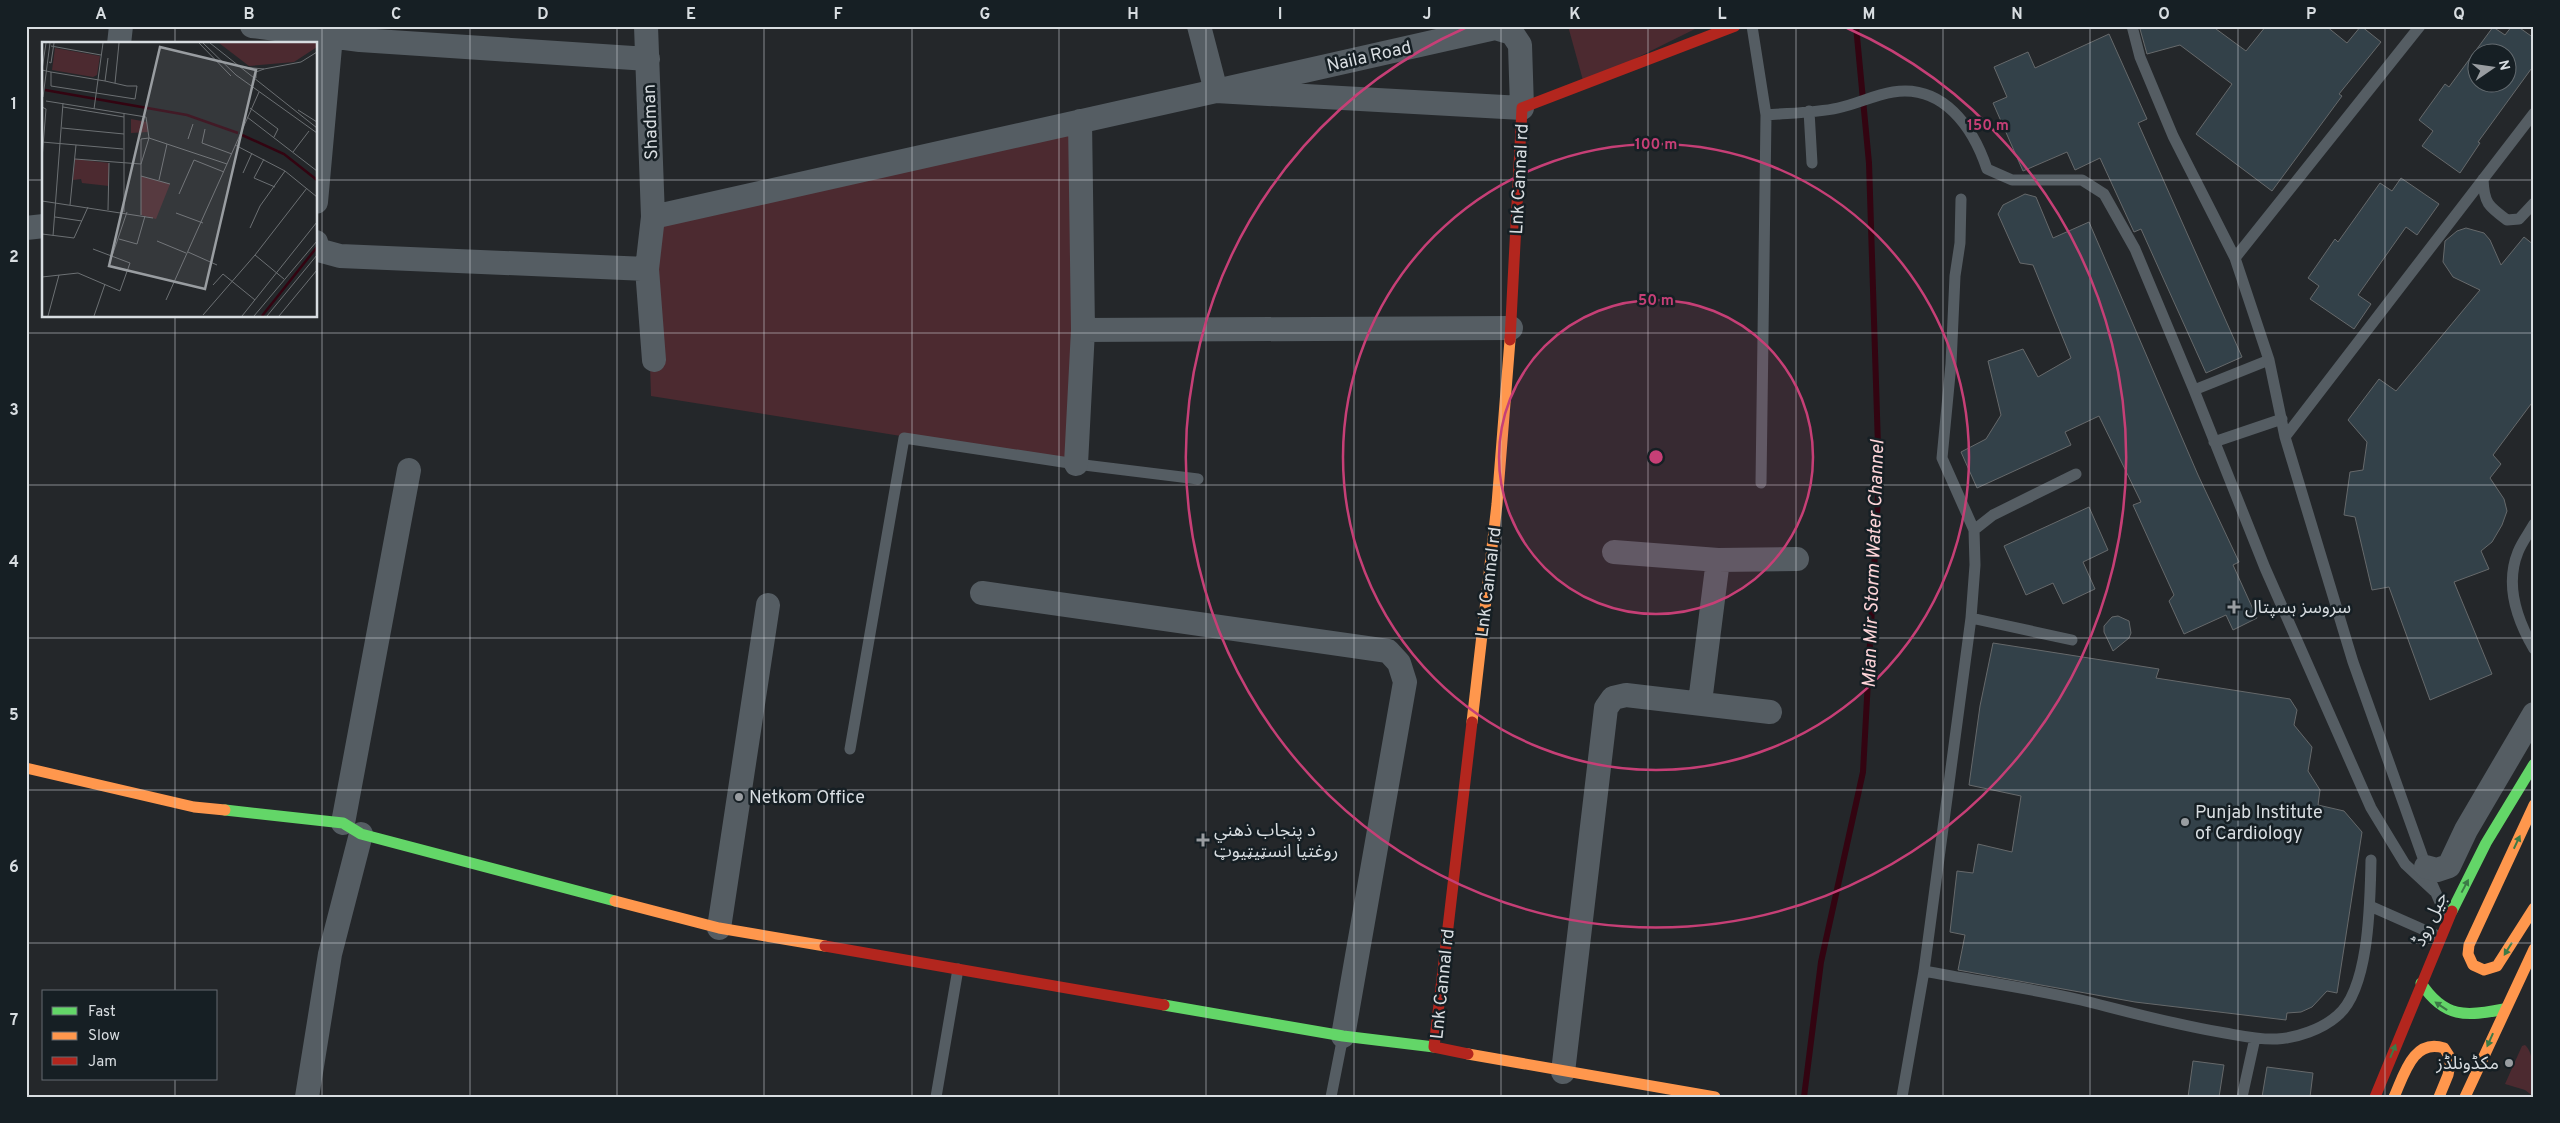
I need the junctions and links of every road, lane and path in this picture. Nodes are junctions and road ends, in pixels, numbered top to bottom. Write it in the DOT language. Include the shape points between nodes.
graph roads {
  1 [pos="121,26"];
  2 [pos="252,26"];
  3 [pos="646,26"];
  4 [pos="1198,26"];
  5 [pos="1735,26"];
  6 [pos="1752,26"];
  7 [pos="2132,26"];
  8 [pos="2420,26"];
  9 [pos="330,36"];
  10 [pos="119,42"];
  11 [pos="648,59"];
  12 [pos="1216,91"];
  13 [pos="1522,108"];
  14 [pos="1808,111"];
  15 [pos="2534,113"];
  16 [pos="1766,115"];
  17 [pos="1080,121"];
  18 [pos="1812,164"];
  19 [pos="318,178"];
  20 [pos="2483,178"];
  21 [pos="1961,199"];
  22 [pos="2534,203"];
  23 [pos="653,217"];
  24 [pos="42,226"];
  25 [pos="26,228"];
  26 [pos="318,250"];
  27 [pos="2235,258"];
  28 [pos="647,268"];
  29 [pos="1511,328"];
  30 [pos="1083,330"];
  31 [pos="654,360"];
  32 [pos="2269,360"];
  33 [pos="2194,390"];
  34 [pos="2282,419"];
  35 [pos="2285,437"];
  36 [pos="2214,442"];
  37 [pos="1076,464"];
  38 [pos="409,470"];
  39 [pos="2076,474"];
  40 [pos="1198,478"];
  41 [pos="1761,483"];
  42 [pos="2534,524"];
  43 [pos="1974,530"];
  44 [pos="1614,552"];
  45 [pos="1797,559"];
  46 [pos="1718,560"];
  47 [pos="982,593"];
  48 [pos="768,606"];
  49 [pos="1970,618"];
  50 [pos="2072,640"];
  51 [pos="2534,649"];
  52 [pos="1700,702"];
  53 [pos="1770,712"];
  54 [pos="2534,714"];
  55 [pos="850,749"];
  56 [pos="2534,764"];
  57 [pos="26,768"];
  58 [pos="2534,805"];
  59 [pos="352,829"];
  60 [pos="2371,860"];
  61 [pos="2426,868"];
  62 [pos="2434,891"];
  63 [pos="2370,906"];
  64 [pos="2534,908"];
  65 [pos="2447,919"];
  66 [pos="719,928"];
  67 [pos="2440,937"];
  68 [pos="2534,949"];
  69 [pos="958,969"];
  70 [pos="1924,971"];
  71 [pos="2421,983"];
  72 [pos="2504,1009"];
  73 [pos="1343,1036"];
  74 [pos="2254,1038"];
  75 [pos="1434,1047"];
  76 [pos="1563,1072"];
  77 [pos="1665,1093"];
  78 [pos="307,1097"];
  79 [pos="936,1097"];
  80 [pos="1331,1097"];
  81 [pos="1715,1097"];
  82 [pos="1902,1097"];
  83 [pos="2242,1097"];
  84 [pos="2375,1097"];
  85 [pos="2394,1097"];
  86 [pos="2439,1097"];
  87 [pos="2464,1097"];
  1 -- 10 [label="street"];
  2 -- 9 [label="street"];
  3 -- 11 [label="street, Shadman"];
  4 -- 12 [label="street"];
  5 -- 13 [label="street, Lnk Cannal rd"];
  6 -- 16 [label="lane"];
  7 -- 27 [label="lane" via="2140,57 2173,136"];
  8 -- 27 [label="lane"];
  9 -- 11 [label="street"];
  9 -- 19 [label="street"];
  11 -- 23 [label="street, Shadman"];
  12 -- 13 [label="street"];
  12 -- 13 [label="street, Naila Road" via="1495,28 1512,33 1520,45"];
  12 -- 17 [label="street, Naila Road"];
  13 -- 29 [label="street, Lnk Cannal rd"];
  14 -- 16 [label="lane"];
  14 -- 18 [label="lane"];
  14 -- 33 [label="lane" via="1838,108 1894,92 1921,92 1940,100 1963,123 1978,144 1987,169 2012,180 2082,180 2104,194 2135,249"];
  15 -- 20 [label="lane"];
  16 -- 41 [label="lane"];
  17 -- 23 [label="street, Naila Road"];
  17 -- 30 [label="street"];
  20 -- 22 [label="lane" via="2484,198 2490,208 2506,220 2519,219"];
  20 -- 35 [label="lane"];
  21 -- 43 [label="lane" via="1942,458"];
  23 -- 28 [label="street, Shadman"];
  24 -- 25 [label="street"];
  26 -- 28 [label="street" via="340,256"];
  27 -- 32 [label="lane"];
  28 -- 31 [label="street, Shadman"];
  29 -- 30 [label="street"];
  29 -- 75 [label="street, Lnk Cannal rd" via="1497,504"];
  30 -- 37 [label="street"];
  32 -- 33 [label="lane"];
  32 -- 34 [label="lane"];
  33 -- 36 [label="lane"];
  34 -- 35 [label="lane"];
  34 -- 36 [label="lane"];
  35 -- 61 [label="lane" via="2353,662"];
  36 -- 62 [label="lane" via="2265,568 2371,808 2405,864"];
  37 -- 40 [label="lane"];
  37 -- 55 [label="lane" via="904,438"];
  38 -- 59 [label="street"];
  39 -- 43 [label="lane" via="1993,515"];
  42 -- 51 [label="lane" via="2518,553 2511,589 2520,621"];
  43 -- 49 [label="lane" via="1975,565"];
  44 -- 46 [label="street"];
  45 -- 46 [label="street"];
  46 -- 52 [label="street"];
  47 -- 73 [label="street" via="1388,651 1399,663 1405,682"];
  48 -- 66 [label="street"];
  49 -- 50 [label="lane"];
  49 -- 70 [label="lane"];
  52 -- 53 [label="street"];
  52 -- 76 [label="street" via="1626,695 1613,698 1606,708"];
  54 -- 61 [label="street" via="2466,830 2449,866 2437,870"];
  65 -- 56 [label="street, جیل روڈ, one-way" via="2512,796"];
  57 -- 59 [label="street" via="194,807"];
  64 -- 58 [label="street, one-way" via="2497,966 2484,970 2474,965 2468,954 2469,946"];
  59 -- 66 [label="street"];
  59 -- 78 [label="street"];
  60 -- 63 [label="lane"];
  61 -- 62 [label="lane"];
  62 -- 65 [label="lane"];
  63 -- 67 [label="lane"];
  63 -- 74 [label="lane" via="2367,941 2357,979 2338,1015 2323,1026 2299,1035 2278,1039"];
  65 -- 67 [label="street, جیل روڈ"];
  66 -- 69 [label="street"];
  67 -- 71 [label="street, جیل روڈ"];
  68 -- 72 [label="street"];
  69 -- 73 [label="street"];
  69 -- 79 [label="lane"];
  70 -- 74 [label="lane" via="2078,1000 2192,1028"];
  70 -- 82 [label="lane"];
  72 -- 71 [label="street, one-way" via="2459,1015 2433,1000"];
  84 -- 71 [label="street, جیل روڈ, one-way"];
  72 -- 87 [label="street, one-way"];
  73 -- 75 [label="street"];
  73 -- 80 [label="lane"];
  74 -- 83 [label="lane"];
  75 -- 76 [label="street, Lnk Cannal rd"];
  76 -- 77 [label="street, Lnk Cannal rd"];
  77 -- 81 [label="street, Lnk Cannal rd"];
  85 -- 86 [label="street" via="2419,1050 2430,1045 2440,1046 2449,1053 2452,1061"];
}
